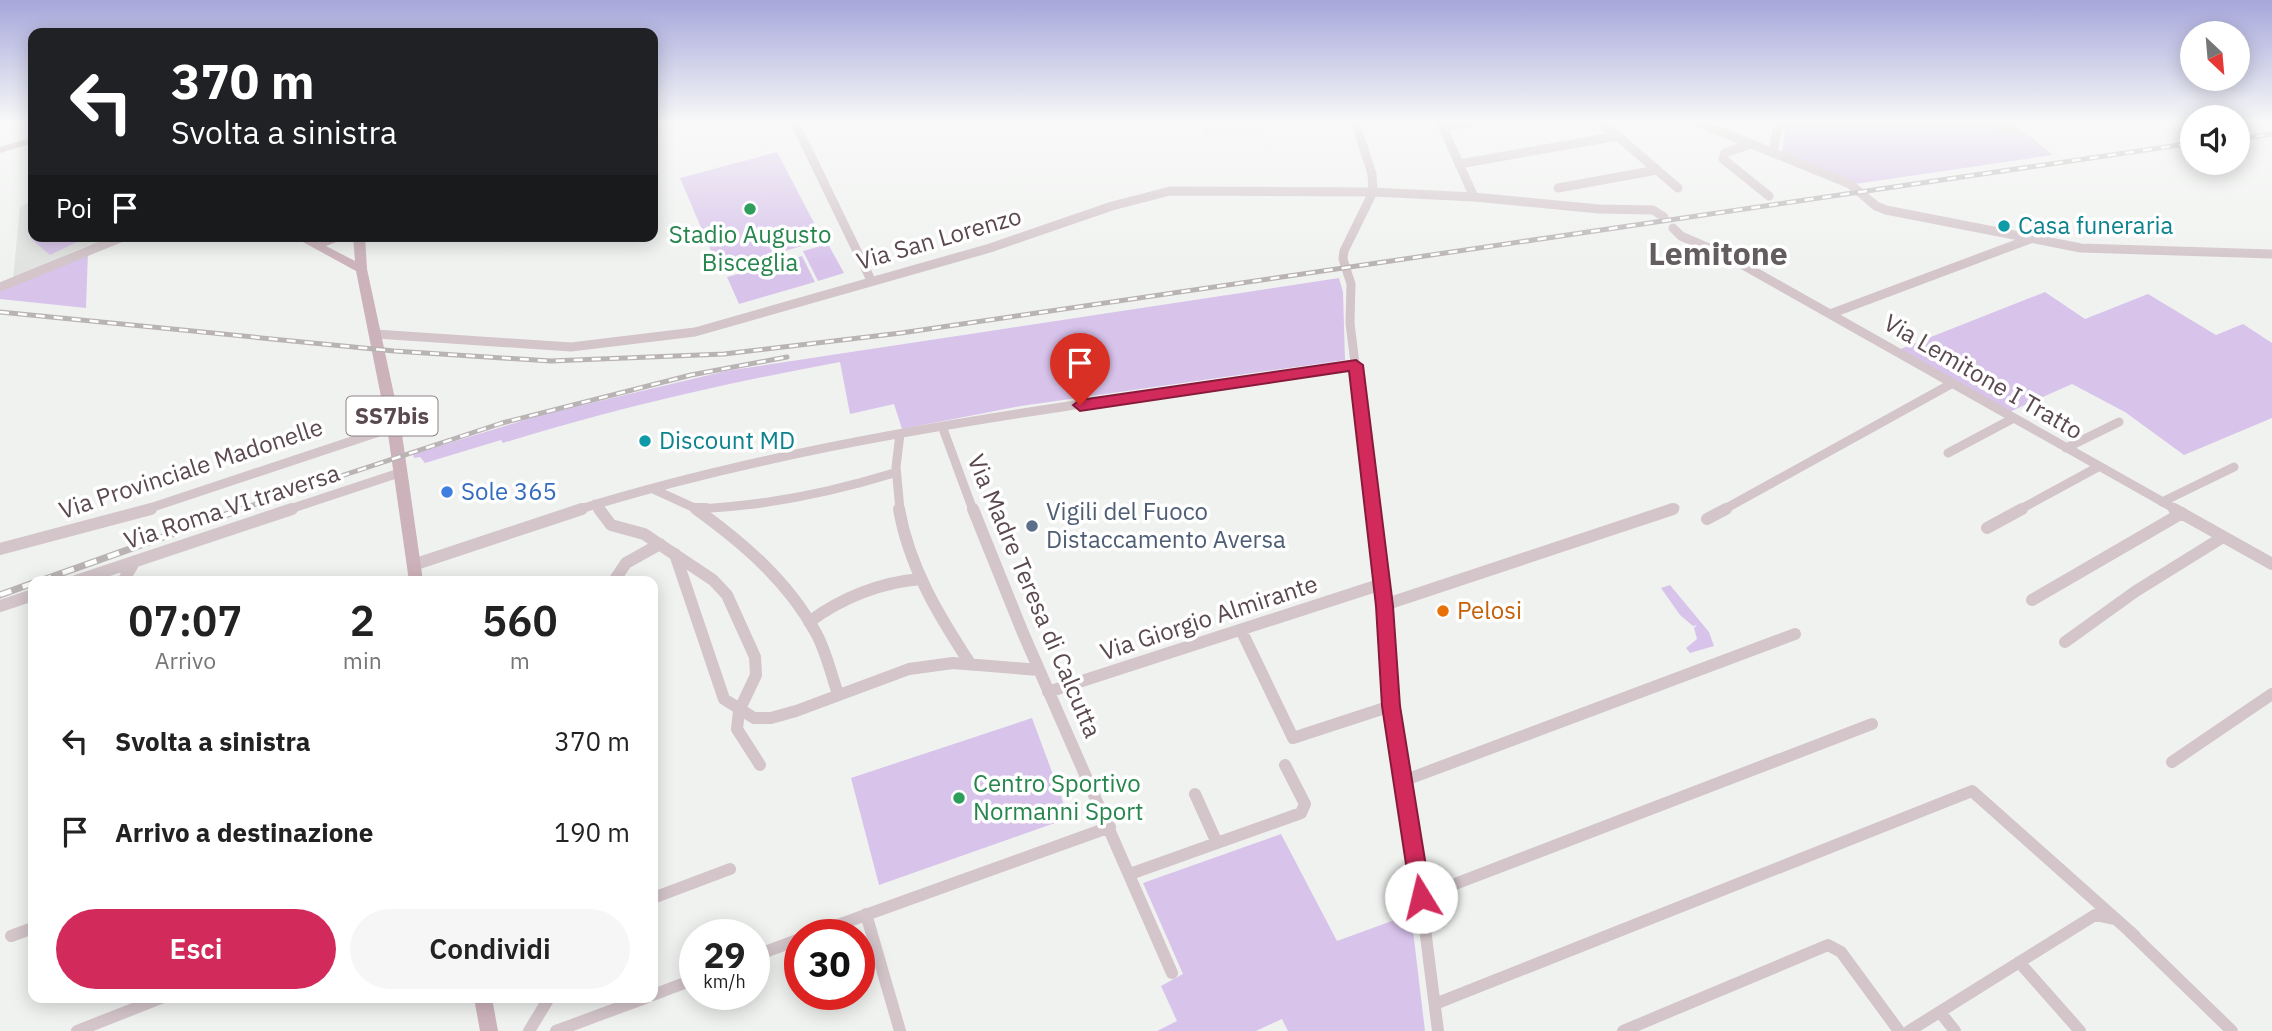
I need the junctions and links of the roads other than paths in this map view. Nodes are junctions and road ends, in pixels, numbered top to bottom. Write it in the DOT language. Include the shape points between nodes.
graph roads {
  1 [pos="818,169"];
  2 [pos="1370,169"];
  3 [pos="1461,169"];
  4 [pos="1736,169"];
  5 [pos="1813,169"];
  6 [pos="1657,170"];
  7 [pos="1558,188"];
  8 [pos="1678,188"];
  9 [pos="1373,192"];
  10 [pos="1769,196"];
  11 [pos="1474,197"];
  12 [pos="1664,217"];
  13 [pos="1673,228"];
  14 [pos="2030,239"];
  15 [pos="110,242"];
  16 [pos="310,242"];
  17 [pos="326,242"];
  18 [pos="359,242"];
  19 [pos="316,245"];
  20 [pos="2272,254"];
  21 [pos="361,269"];
  22 [pos="872,280"];
  23 [pos="0,287"];
  24 [pos="1830,314"];
  25 [pos="377,337"];
  26 [pos="1356,365"];
  27 [pos="1951,384"];
  28 [pos="2012,419"];
  29 [pos="2119,422"];
  30 [pos="942,426"];
  31 [pos="394,427"];
  32 [pos="900,434"];
  33 [pos="2066,448"];
  34 [pos="1948,453"];
  35 [pos="2098,467"];
  36 [pos="2234,467"];
  37 [pos="402,472"];
  38 [pos="894,473"];
  39 [pos="653,489"];
  40 [pos="2162,502"];
  41 [pos="595,505"];
  42 [pos="1675,508"];
  43 [pos="697,509"];
  44 [pos="2182,513"];
  45 [pos="1707,519"];
  46 [pos="1987,528"];
  47 [pos="2223,537"];
  48 [pos="660,544"];
  49 [pos="0,549"];
  50 [pos="676,554"];
  51 [pos="135,561"];
  52 [pos="2272,564"];
  53 [pos="413,565"];
  54 [pos="91,576"];
  55 [pos="126,576"];
  56 [pos="415,576"];
  57 [pos="615,576"];
  58 [pos="921,579"];
  59 [pos="1382,584"];
  60 [pos="28,597"];
  61 [pos="2032,600"];
  62 [pos="1384,606"];
  63 [pos="0,607"];
  64 [pos="809,622"];
  65 [pos="1241,630"];
  66 [pos="1795,634"];
  67 [pos="2065,642"];
  68 [pos="971,665"];
  69 [pos="1039,670"];
  70 [pos="1048,692"];
  71 [pos="838,694"];
  72 [pos="2272,694"];
  73 [pos="1391,706"];
  74 [pos="739,711"];
  75 [pos="1872,724"];
  76 [pos="2172,762"];
  77 [pos="760,765"];
  78 [pos="1285,765"];
  79 [pos="1403,781"];
  80 [pos="1195,794"];
  81 [pos="1110,827"];
  82 [pos="1217,843"];
  83 [pos="730,869"];
  84 [pos="1130,874"];
  85 [pos="658,896"];
  86 [pos="1421,897"];
  87 [pos="866,914"];
  88 [pos="853,919"];
  89 [pos="28,931"];
  90 [pos="11,936"];
  91 [pos="2135,936"];
  92 [pos="2019,962"];
  93 [pos="1172,973"];
  94 [pos="679,985"];
  95 [pos="658,993"];
  96 [pos="148,1003"];
  97 [pos="484,1003"];
  98 [pos="546,1003"];
  99 [pos="632,1003"];
  100 [pos="1435,1004"];
  101 [pos="1940,1012"];
  102 [pos="564,1030"];
  103 [pos="77,1031"];
  104 [pos="489,1031"];
  105 [pos="529,1031"];
  106 [pos="900,1031"];
  107 [pos="1438,1031"];
  108 [pos="1623,1031"];
  109 [pos="1899,1031"];
  110 [pos="1909,1031"];
  111 [pos="1955,1031"];
  112 [pos="2080,1031"];
  113 [pos="2232,1031"];
  1 -- 22 [label="street"];
  2 -- 9 [label="street"];
  3 -- 11 [label="street"];
  4 -- 10 [label="street"];
  5 -- 14 [label="street" via="1850,184 1886,210"];
  6 -- 7 [label="street"];
  6 -- 8 [label="street"];
  9 -- 11 [label="street, Via San Lorenzo"];
  9 -- 22 [label="street, Via San Lorenzo" via="1170,191"];
  9 -- 26 [label="street" via="1343,259 1351,284"];
  11 -- 12 [label="street, Via San Lorenzo" via="1653,210"];
  13 -- 24 [label="street, Via Lemitone I Tratto"];
  14 -- 20 [label="street" via="2096,250"];
  14 -- 24 [label="street"];
  15 -- 23 [label="street"];
  16 -- 19 [label="main road"];
  17 -- 19 [label="main road"];
  18 -- 21 [label="main road"];
  19 -- 21 [label="main road"];
  21 -- 25 [label="main road, SS7bis"];
  22 -- 25 [label="street, Via San Lorenzo" via="711,329 624,342 539,347 393,334"];
  24 -- 27 [label="street, Via Lemitone I Tratto"];
  25 -- 31 [label="main road, SS7bis"];
  26 -- 30 [label="street"];
  26 -- 59 [label="street"];
  27 -- 28 [label="street, Via Lemitone I Tratto"];
  27 -- 45 [label="street"];
  28 -- 33 [label="street, Via Lemitone I Tratto"];
  28 -- 34 [label="street"];
  29 -- 33 [label="street"];
  30 -- 32 [label="street"];
  30 -- 69 [label="street, Via Madre Teresa di Calcutta"];
  31 -- 37 [label="main road, SS7bis"];
  31 -- 49 [label="street, Via Provinciale Madonelle" via="157,507"];
  32 -- 38 [label="street"];
  32 -- 39 [label="street"];
  33 -- 35 [label="street, Via Lemitone I Tratto"];
  35 -- 40 [label="street, Via Lemitone I Tratto"];
  35 -- 46 [label="street"];
  36 -- 40 [label="street"];
  37 -- 51 [label="street, Via Roma VI traversa"];
  37 -- 53 [label="main road, SS7bis"];
  38 -- 43 [label="street" via="790,501"];
  38 -- 58 [label="street" via="895,500"];
  39 -- 41 [label="street"];
  39 -- 43 [label="street"];
  40 -- 44 [label="street, Via Lemitone I Tratto"];
  41 -- 48 [label="street" via="611,525 644,534"];
  41 -- 53 [label="street"];
  42 -- 62 [label="street"];
  43 -- 64 [label="street" via="764,563"];
  44 -- 47 [label="street, Via Lemitone I Tratto"];
  44 -- 61 [label="street"];
  47 -- 52 [label="street, Via Lemitone I Tratto"];
  47 -- 67 [label="street"];
  48 -- 50 [label="street"];
  48 -- 57 [label="street" via="627,562"];
  50 -- 74 [label="street" via="724,699"];
  50 -- 74 [label="street" via="727,595 755,657 756,675"];
  51 -- 54 [label="street, Via Roma VI traversa"];
  51 -- 55 [label="street"];
  53 -- 56 [label="main road, SS7bis"];
  58 -- 64 [label="street" via="828,607"];
  58 -- 68 [label="street"];
  59 -- 62 [label="street"];
  59 -- 65 [label="street, Via Giorgio Almirante"];
  60 -- 63 [label="street"];
  62 -- 73 [label="street"];
  64 -- 71 [label="street"];
  65 -- 70 [label="street, Via Giorgio Almirante"];
  65 -- 73 [label="street" via="1293,738"];
  66 -- 79 [label="street"];
  68 -- 69 [label="street"];
  68 -- 71 [label="street" via="909,669"];
  69 -- 70 [label="street, Via Madre Teresa di Calcutta"];
  70 -- 81 [label="street, Via Madre Teresa di Calcutta"];
  71 -- 74 [label="street" via="771,718 754,718"];
  72 -- 76 [label="street"];
  73 -- 79 [label="street"];
  74 -- 77 [label="street" via="737,729"];
  75 -- 86 [label="street"];
  78 -- 82 [label="street" via="1305,804 1301,813"];
  79 -- 86 [label="street"];
  80 -- 82 [label="street"];
  81 -- 84 [label="street, Via Madre Teresa di Calcutta"];
  81 -- 87 [label="street"];
  82 -- 84 [label="street"];
  83 -- 85 [label="street"];
  84 -- 93 [label="street, Via Madre Teresa di Calcutta"];
  86 -- 100 [label="street"];
  87 -- 88 [label="street"];
  87 -- 106 [label="street"];
  89 -- 90 [label="street"];
  91 -- 92 [label="street" via="2112,918 2095,915"];
  91 -- 100 [label="street" via="1972,791"];
  91 -- 113 [label="street"];
  92 -- 101 [label="street"];
  92 -- 112 [label="street"];
  94 -- 95 [label="street"];
  96 -- 103 [label="street"];
  97 -- 104 [label="main road"];
  98 -- 105 [label="street"];
  99 -- 102 [label="street"];
  100 -- 107 [label="street"];
  101 -- 110 [label="street"];
  101 -- 111 [label="street"];
  108 -- 109 [label="street" via="1828,945 1841,952"];
}
